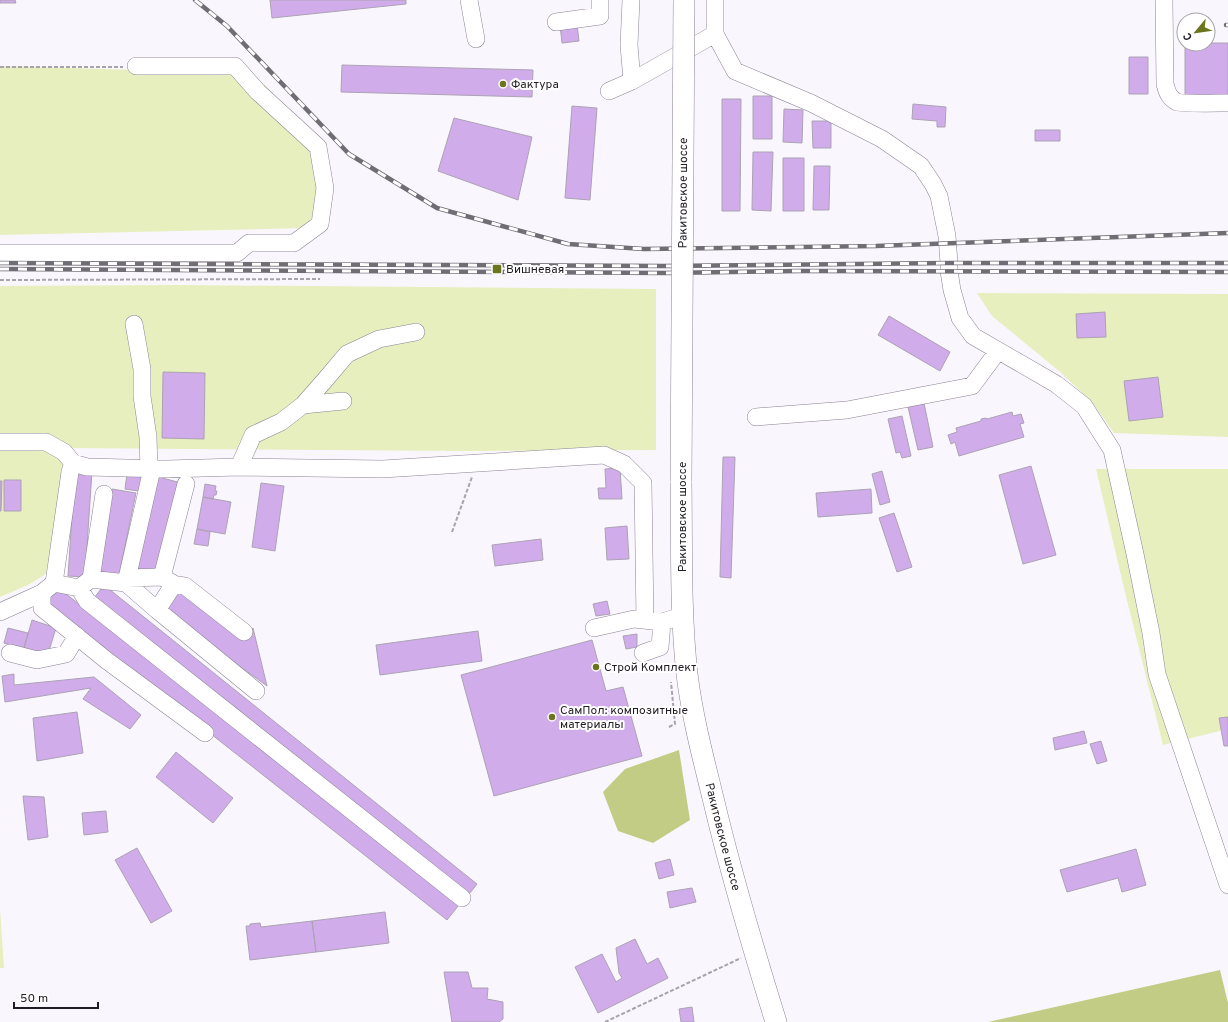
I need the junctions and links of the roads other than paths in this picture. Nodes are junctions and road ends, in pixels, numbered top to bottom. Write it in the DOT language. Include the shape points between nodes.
graph roads {
  1 [pos="469,0"];
  2 [pos="600,0"];
  3 [pos="631,0"];
  4 [pos="684,0"];
  5 [pos="715,0"];
  6 [pos="1164,0"];
  7 [pos="556,22"];
  8 [pos="714,34"];
  9 [pos="476,39"];
  10 [pos="136,66"];
  11 [pos="632,81"];
  12 [pos="609,91"];
  13 [pos="1228,103"];
  14 [pos="0,253"];
  15 [pos="134,324"];
  16 [pos="416,332"];
  17 [pos="998,351"];
  18 [pos="343,401"];
  19 [pos="303,404"];
  20 [pos="756,417"];
  21 [pos="0,442"];
  22 [pos="73,463"];
  23 [pos="239,467"];
  24 [pos="151,469"];
  25 [pos="186,484"];
  26 [pos="104,494"];
  27 [pos="127,580"];
  28 [pos="168,581"];
  29 [pos="85,584"];
  30 [pos="48,588"];
  31 [pos="157,610"];
  32 [pos="0,612"];
  33 [pos="682,616"];
  34 [pos="645,620"];
  35 [pos="662,622"];
  36 [pos="594,628"];
  37 [pos="244,632"];
  38 [pos="77,636"];
  39 [pos="10,653"];
  40 [pos="643,653"];
  41 [pos="256,691"];
  42 [pos="205,733"];
  43 [pos="1228,885"];
  44 [pos="462,898"];
  45 [pos="776,1022"];
  1 -- 9 [label="street"];
  2 -- 7 [label="street" via="600,16"];
  3 -- 11 [label="street" via="629,45"];
  4 -- 33 [label="main road, Ракитовское шоссе, bridge"];
  5 -- 8 [label="street"];
  6 -- 13 [label="street" via="1167,93 1178,103"];
  8 -- 11 [label="street"];
  8 -- 17 [label="street" via="735,71 811,103 882,139 920,166 939,196 947,236 952,290 960,318 972,336"];
  10 -- 14 [label="street" via="235,66 258,92 318,147 325,188 320,224 294,243 249,243 237,253"];
  11 -- 12 [label="street"];
  15 -- 24 [label="street" via="142,369 142,396"];
  16 -- 19 [label="street" via="379,339 347,354"];
  17 -- 20 [label="street" via="972,386 847,410"];
  17 -- 43 [label="street" via="1056,384 1084,406 1112,450 1151,633 1157,674"];
  18 -- 19 [label="street"];
  19 -- 23 [label="street" via="281,422 253,435"];
  21 -- 22 [label="street" via="46,442 64,452"];
  22 -- 24 [label="street"];
  22 -- 30 [label="street"];
  23 -- 24 [label="street"];
  23 -- 34 [label="street" via="383,468 604,456 624,464 643,483"];
  24 -- 27 [label="street"];
  25 -- 28 [label="street"];
  26 -- 29 [label="street"];
  27 -- 28 [label="street"];
  27 -- 29 [label="street"];
  27 -- 31 [label="street"];
  28 -- 31 [label="street"];
  28 -- 37 [label="street" via="185,586"];
  29 -- 30 [label="street"];
  29 -- 44 [label="street" via="87,601"];
  30 -- 32 [label="street"];
  30 -- 38 [label="street" via="42,608"];
  31 -- 41 [label="street"];
  33 -- 35 [label="street"];
  33 -- 45 [label="main road, Ракитовское шоссе" via="687,675 696,730 721,832"];
  34 -- 35 [label="street"];
  34 -- 36 [label="street"];
  35 -- 40 [label="street" via="660,647"];
  38 -- 39 [label="street" via="66,654 37,660"];
  38 -- 42 [label="street"];
}
